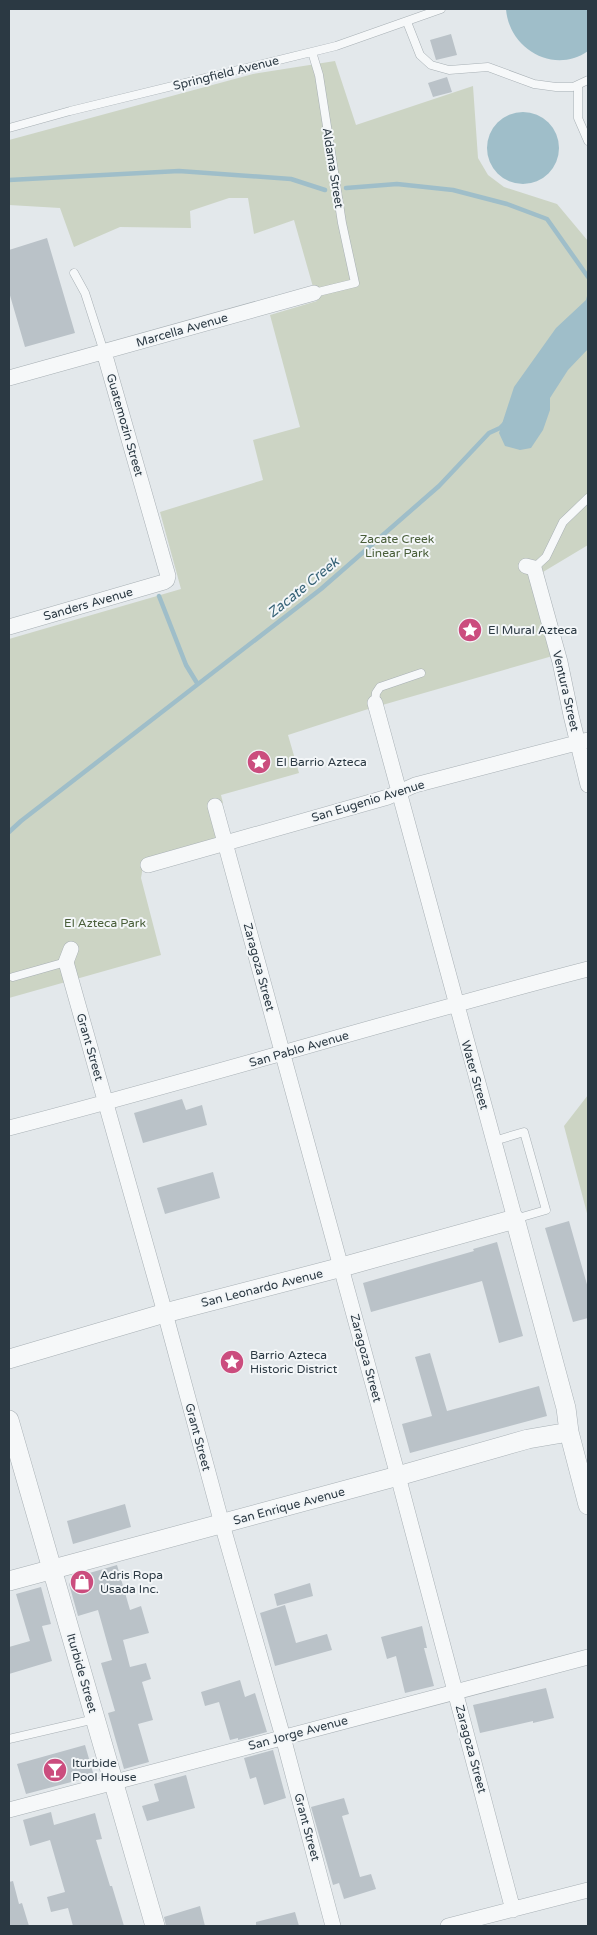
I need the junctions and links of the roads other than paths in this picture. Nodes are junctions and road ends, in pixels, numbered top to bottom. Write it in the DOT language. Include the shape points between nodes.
graph roads {
  1 [pos="441,9"];
  2 [pos="407,22"];
  3 [pos="312,52"];
  4 [pos="588,80"];
  5 [pos="578,85"];
  6 [pos="9,128"];
  7 [pos="588,141"];
  8 [pos="74,273"];
  9 [pos="355,283"];
  10 [pos="314,293"];
  11 [pos="104,352"];
  12 [pos="9,378"];
  13 [pos="588,498"];
  14 [pos="530,567"];
  15 [pos="167,580"];
  16 [pos="9,627"];
  17 [pos="421,673"];
  18 [pos="375,703"];
  19 [pos="583,741"];
  20 [pos="588,785"];
  21 [pos="400,792"];
  22 [pos="215,806"];
  23 [pos="225,842"];
  24 [pos="148,865"];
  25 [pos="68,955"];
  26 [pos="588,969"];
  27 [pos="13,976"];
  28 [pos="455,1004"];
  29 [pos="283,1054"];
  30 [pos="106,1103"];
  31 [pos="9,1128"];
  32 [pos="494,1141"];
  33 [pos="515,1218"];
  34 [pos="342,1267"];
  35 [pos="165,1313"];
  36 [pos="9,1359"];
  37 [pos="9,1420"];
  38 [pos="569,1432"];
  39 [pos="398,1476"];
  40 [pos="588,1505"];
  41 [pos="222,1524"];
  42 [pos="52,1569"];
  43 [pos="9,1582"];
  44 [pos="588,1656"];
  45 [pos="456,1690"];
  46 [pos="95,1719"];
  47 [pos="283,1737"];
  48 [pos="9,1739"];
  49 [pos="113,1781"];
  50 [pos="9,1810"];
  51 [pos="588,1890"];
  52 [pos="513,1910"];
  53 [pos="155,1926"];
  54 [pos="333,1926"];
  55 [pos="449,1926"];
  1 -- 2 [label="lane, Springfield Avenue"];
  2 -- 3 [label="lane, Springfield Avenue"];
  2 -- 5 [label="lane" via="420,54 431,65 448,70 488,67 534,84 556,88"];
  3 -- 6 [label="lane, Springfield Avenue"];
  3 -- 9 [label="lane, Aldama Street" via="319,75 342,223"];
  4 -- 5 [label="lane"];
  5 -- 7 [label="lane" via="578,118"];
  8 -- 11 [label="lane, Guatemozin Street" via="86,293"];
  9 -- 10 [label="lane, Marcella Avenue"];
  10 -- 11 [label="street, Marcella Avenue"];
  11 -- 12 [label="street, Marcella Avenue"];
  11 -- 15 [label="street, Guatemozin Street"];
  13 -- 14 [label="lane" via="562,522 546,557"];
  14 -- 19 [label="street, Ventura Street"];
  15 -- 16 [label="street, Sanders Avenue"];
  17 -- 18 [label="lane, Water Street" via="380,687"];
  18 -- 21 [label="street, Water Street"];
  19 -- 20 [label="street, Ventura Street"];
  19 -- 21 [label="street, San Eugenio Avenue"];
  21 -- 23 [label="street, San Eugenio Avenue"];
  21 -- 28 [label="street, Water Street"];
  22 -- 23 [label="street, Zaragoza Street"];
  23 -- 24 [label="street, San Eugenio Avenue"];
  23 -- 29 [label="street, Zaragoza Street"];
  25 -- 27 [label="lane"];
  25 -- 30 [label="street, Grant Street"];
  26 -- 28 [label="street, San Pablo Avenue"];
  28 -- 29 [label="street, San Pablo Avenue"];
  28 -- 32 [label="street, Water Street"];
  29 -- 30 [label="street, San Pablo Avenue"];
  29 -- 34 [label="street, Zaragoza Street"];
  30 -- 31 [label="street, San Pablo Avenue"];
  30 -- 35 [label="street, Grant Street"];
  32 -- 33 [label="street, Water Street"];
  32 -- 33 [label="lane" via="524,1132 544,1201 546,1210"];
  33 -- 34 [label="street, San Leonardo Avenue"];
  33 -- 38 [label="street, Water Street" via="566,1408"];
  34 -- 35 [label="street, San Leonardo Avenue"];
  34 -- 39 [label="street, Zaragoza Street"];
  35 -- 36 [label="street, San Leonardo Avenue"];
  35 -- 41 [label="street, Grant Street"];
  37 -- 42 [label="street, Iturbide Street"];
  38 -- 39 [label="street, San Enrique Avenue" via="528,1439"];
  38 -- 40 [label="street, Water Street"];
  39 -- 41 [label="street, San Enrique Avenue"];
  39 -- 45 [label="street, Zaragoza Street"];
  41 -- 42 [label="street, San Enrique Avenue"];
  41 -- 47 [label="street, Grant Street"];
  42 -- 43 [label="street, San Enrique Avenue"];
  42 -- 46 [label="street, Iturbide Street"];
  44 -- 45 [label="street, San Jorge Avenue"];
  45 -- 47 [label="street, San Jorge Avenue"];
  45 -- 52 [label="street, Zaragoza Street"];
  46 -- 48 [label="lane"];
  46 -- 49 [label="street, Iturbide Street"];
  47 -- 49 [label="street, San Jorge Avenue"];
  47 -- 54 [label="street, Grant Street"];
  49 -- 50 [label="street, San Jorge Avenue"];
  49 -- 53 [label="street, Iturbide Street"];
  51 -- 52 [label="street"];
  52 -- 55 [label="street"];
}
